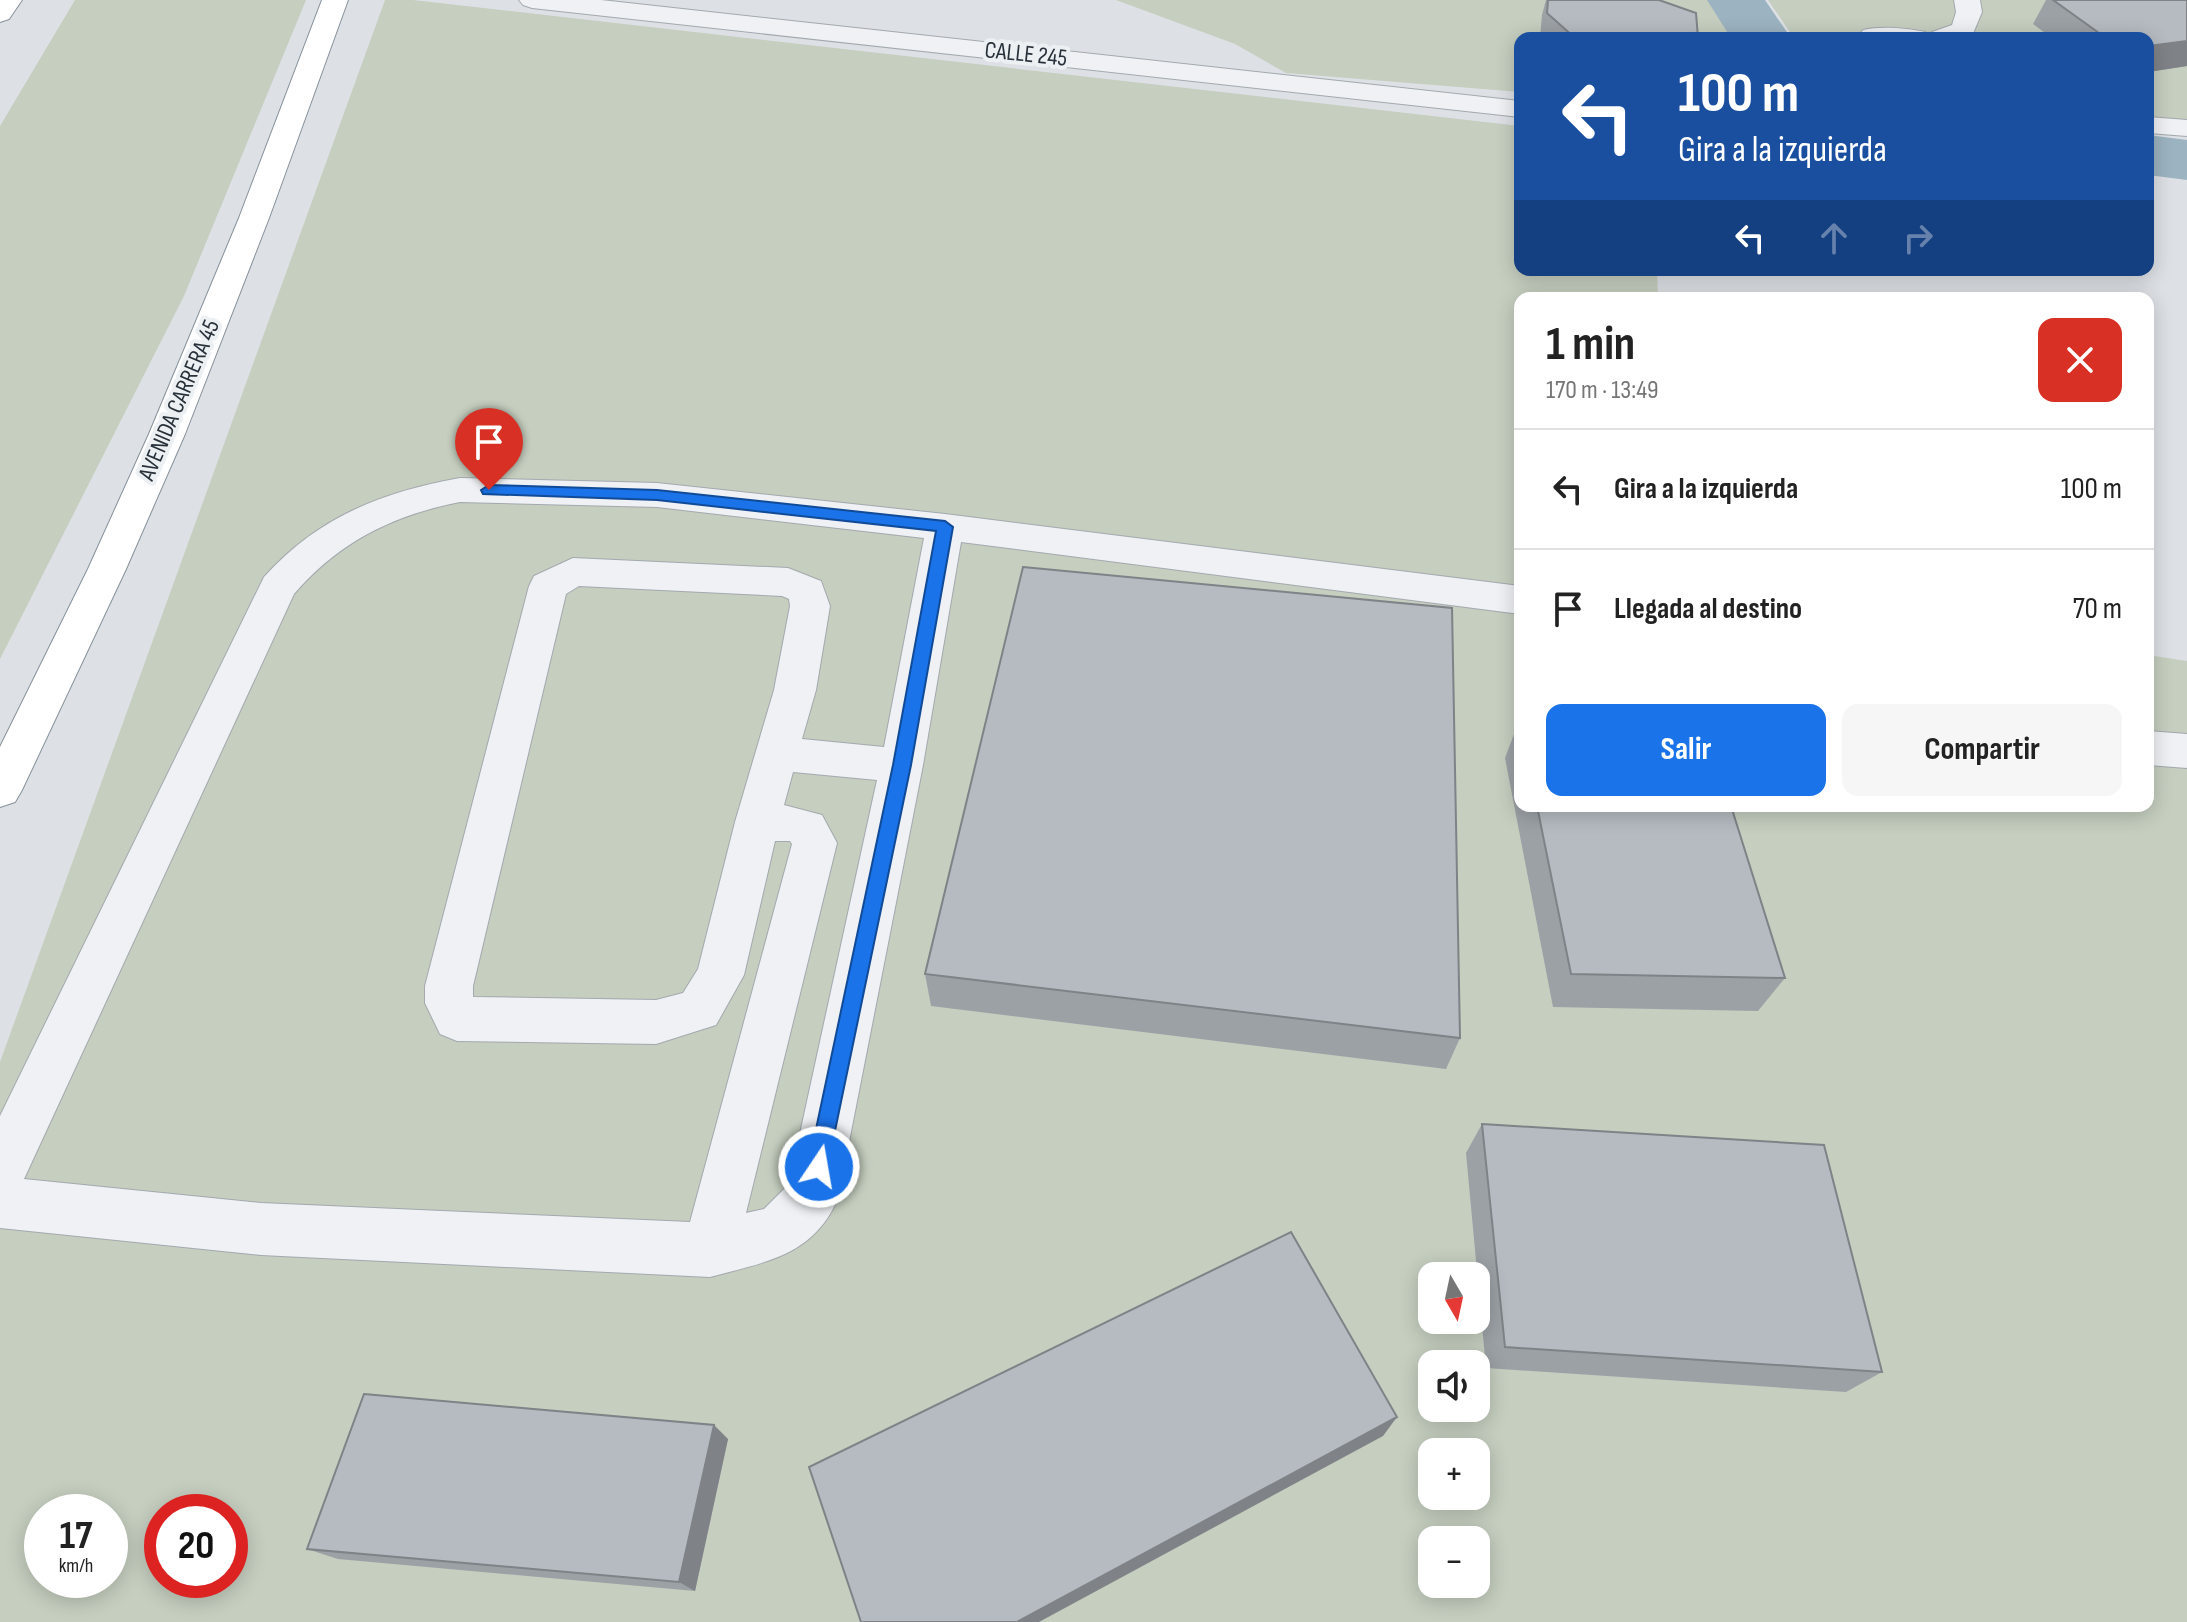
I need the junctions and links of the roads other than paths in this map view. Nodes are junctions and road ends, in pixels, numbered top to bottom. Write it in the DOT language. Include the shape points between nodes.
graph roads {
  1 [pos="9,0"];
  2 [pos="335,0"];
  3 [pos="532,0"];
  4 [pos="1967,0"];
  5 [pos="0,14"];
  6 [pos="1958,32"];
  7 [pos="1514,108"];
  8 [pos="2154,125"];
  9 [pos="2187,128"];
  10 [pos="945,527"];
  11 [pos="1514,599"];
  12 [pos="2154,748"];
  13 [pos="2187,751"];
  14 [pos="776,754"];
  15 [pos="902,765"];
  16 [pos="0,790"];
  17 [pos="757,822"];
  18 [pos="0,1172"];
  19 [pos="0,1202"];
  20 [pos="710,1250"];
  1 -- 5 [label="highway"];
  2 -- 16 [label="highway, AVENIDA CARRERA 45" via="167,435"];
  3 -- 7 [label="lane, CALLE 245"];
  4 -- 6 [label="lane" via="1969,12"];
  8 -- 9 [label="lane"];
  10 -- 11 [label="lane"];
  10 -- 15 [label="lane"];
  10 -- 18 [label="lane" via="657,495 460,490 372,513 318,544 278,587"];
  12 -- 13 [label="lane"];
  14 -- 15 [label="lane"];
  14 -- 17 [label="lane"];
  14 -- 17 [label="lane" via="795,690 810,606 807,591 788,582 573,572 548,586 449,986 449,1003 457,1019 656,1022 699,1010 720,975"];
  15 -- 20 [label="lane" via="812,1198 779,1231"];
  17 -- 20 [label="lane" via="806,828 815,843"];
  19 -- 20 [label="lane" via="261,1229"];
}
